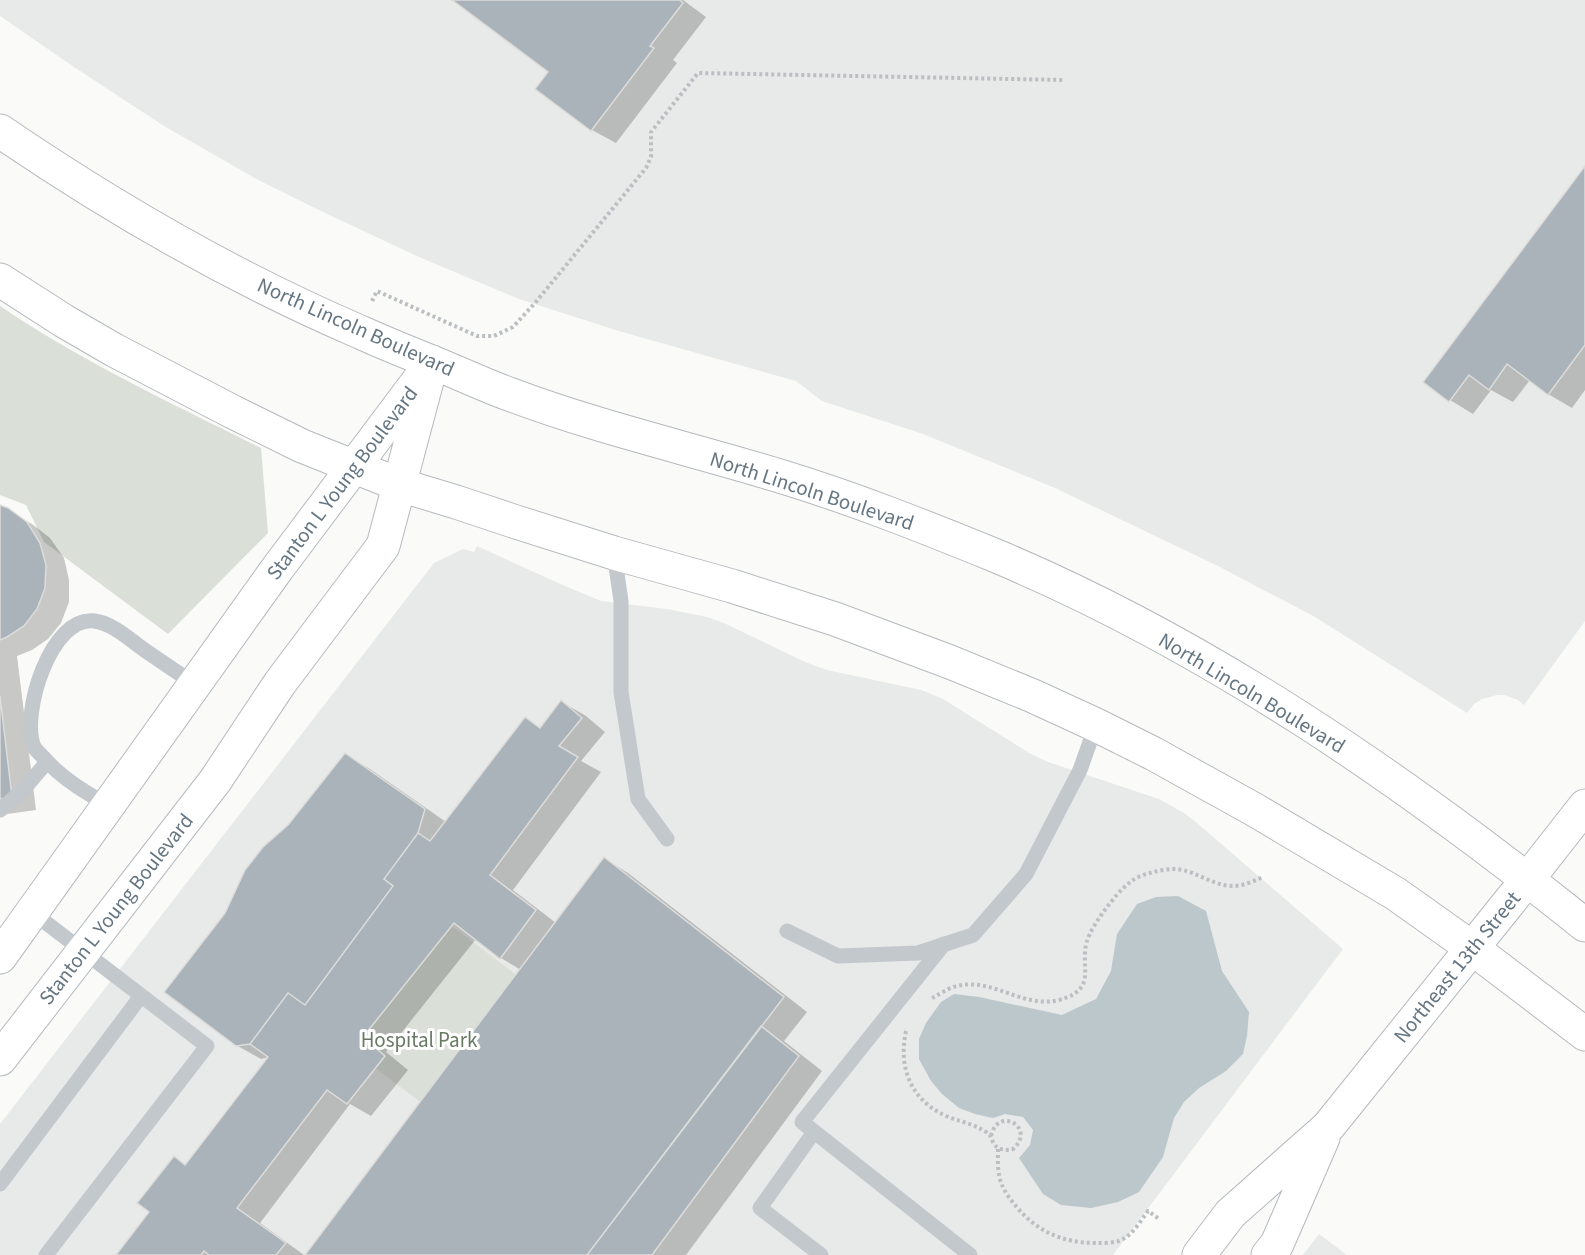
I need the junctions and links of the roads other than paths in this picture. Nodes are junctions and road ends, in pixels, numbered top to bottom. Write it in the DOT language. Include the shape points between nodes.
graph roads {
  1 [pos="0,131"];
  2 [pos="0,280"];
  3 [pos="432,362"];
  4 [pos="355,466"];
  5 [pos="400,484"];
  6 [pos="614,553"];
  7 [pos="195,684"];
  8 [pos="1096,725"];
  9 [pos="47,762"];
  10 [pos="109,806"];
  11 [pos="1585,806"];
  12 [pos="0,810"];
  13 [pos="667,838"];
  14 [pos="1527,880"];
  15 [pos="32,912"];
  16 [pos="1585,925"];
  17 [pos="788,931"];
  18 [pos="944,944"];
  19 [pos="1472,948"];
  20 [pos="83,952"];
  21 [pos="0,957"];
  22 [pos="141,996"];
  23 [pos="1585,1034"];
  24 [pos="0,1059"];
  25 [pos="1328,1127"];
  26 [pos="814,1132"];
  27 [pos="0,1184"];
  28 [pos="46,1255"];
  29 [pos="821,1255"];
  30 [pos="970,1255"];
  31 [pos="1199,1255"];
  32 [pos="1268,1255"];
  1 -- 3 [label="main road, North Lincoln Boulevard" via="198,252 358,332"];
  2 -- 4 [label="main road" via="104,344 213,402 302,446"];
  3 -- 4 [label="main road, Stanton L Young Boulevard"];
  3 -- 5 [label="main road, Stanton L Young Boulevard"];
  3 -- 14 [label="main road, North Lincoln Boulevard" via="507,394 847,498 997,557 1101,605 1301,719"];
  4 -- 5 [label="main road"];
  4 -- 7 [label="main road, Stanton L Young Boulevard"];
  5 -- 6 [label="main road"];
  5 -- 20 [label="main road, Stanton L Young Boulevard" via="383,546 280,683 215,781"];
  6 -- 8 [label="main road" via="846,622"];
  6 -- 13 [label="lane" via="621,601 621,692 639,799"];
  7 -- 9 [label="lane" via="111,626 93,621 73,626 42,668 31,714 34,747"];
  7 -- 10 [label="main road, Stanton L Young Boulevard"];
  8 -- 18 [label="lane" via="1080,770 1026,874 973,934"];
  8 -- 19 [label="main road" via="1303,837 1396,894"];
  9 -- 10 [label="lane"];
  9 -- 12 [label="lane"];
  10 -- 15 [label="main road, Stanton L Young Boulevard"];
  11 -- 14 [label="main road, Northeast 13th Street"];
  14 -- 16 [label="main road, North Lincoln Boulevard"];
  14 -- 19 [label="main road, Northeast 13th Street"];
  15 -- 20 [label="lane"];
  15 -- 21 [label="main road, Stanton L Young Boulevard"];
  17 -- 18 [label="lane" via="838,956 918,953"];
  18 -- 26 [label="lane" via="802,1122"];
  19 -- 23 [label="main road"];
  19 -- 25 [label="main road, Northeast 13th Street"];
  20 -- 22 [label="lane"];
  20 -- 24 [label="main road, Stanton L Young Boulevard"];
  22 -- 27 [label="lane"];
  22 -- 28 [label="lane" via="207,1046"];
  25 -- 31 [label="main road, Northeast 13th Street" via="1230,1214"];
  25 -- 32 [label="main road, Northeast 13th Street" via="1277,1244"];
  26 -- 29 [label="lane" via="760,1208"];
  26 -- 30 [label="lane"];
}
